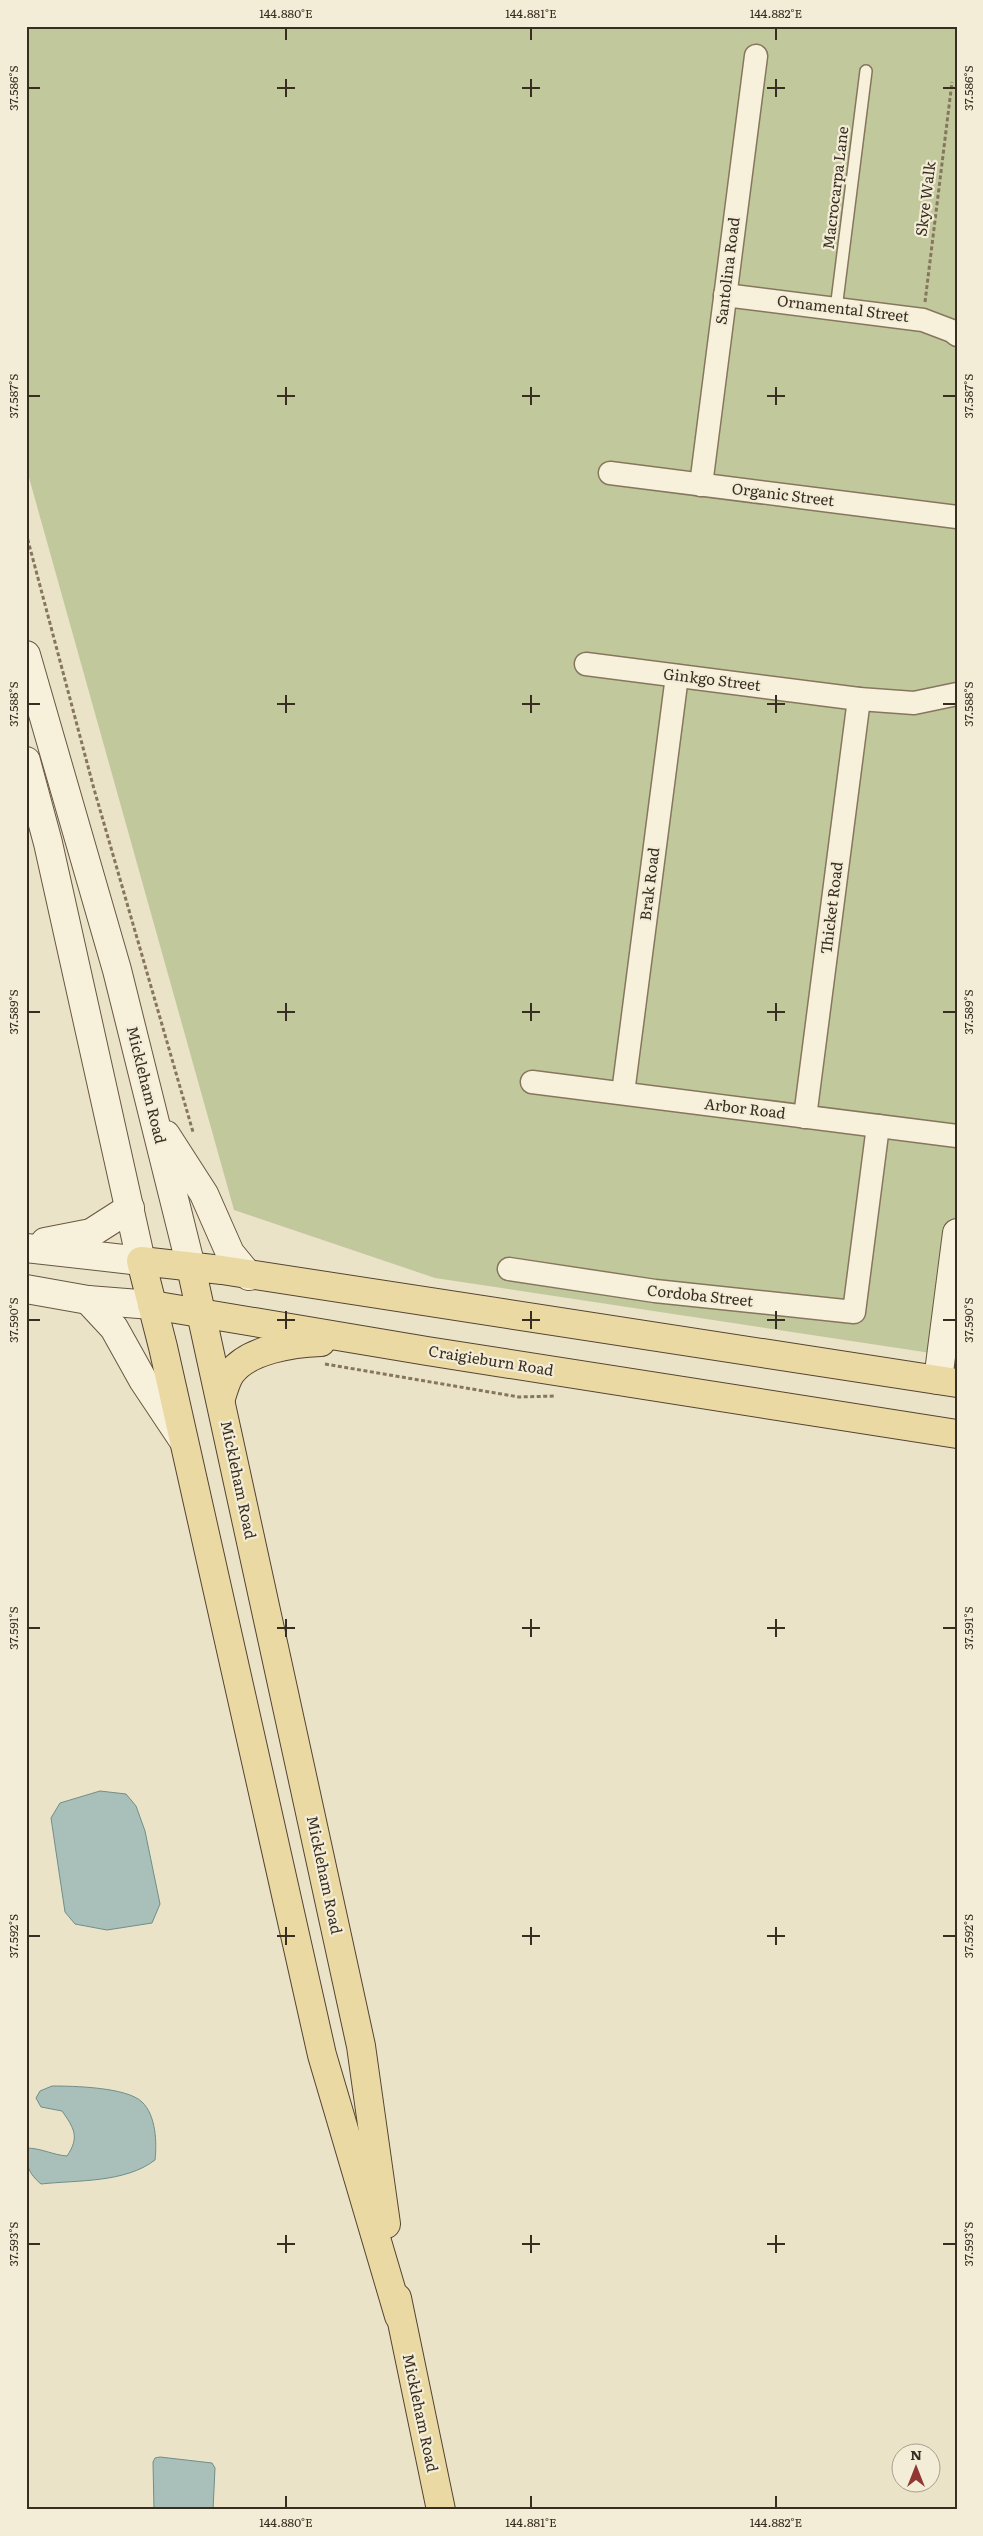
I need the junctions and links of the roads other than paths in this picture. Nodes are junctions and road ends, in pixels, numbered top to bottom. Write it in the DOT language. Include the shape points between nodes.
graph roads {
  1 [pos="756,56"];
  2 [pos="866,71"];
  3 [pos="725,295"];
  4 [pos="836,309"];
  5 [pos="957,335"];
  6 [pos="610,473"];
  7 [pos="701,485"];
  8 [pos="957,517"];
  9 [pos="26,655"];
  10 [pos="586,664"];
  11 [pos="676,676"];
  12 [pos="957,694"];
  13 [pos="859,699"];
  14 [pos="26,761"];
  15 [pos="532,1082"];
  16 [pos="623,1093"];
  17 [pos="154,1117"];
  18 [pos="805,1117"];
  19 [pos="878,1126"];
  20 [pos="957,1136"];
  21 [pos="130,1208"];
  22 [pos="957,1233"];
  23 [pos="26,1246"];
  24 [pos="141,1262"];
  25 [pos="191,1267"];
  26 [pos="509,1269"];
  27 [pos="249,1276"];
  28 [pos="26,1289"];
  29 [pos="88,1300"];
  30 [pos="152,1305"];
  31 [pos="202,1312"];
  32 [pos="360,1339"];
  33 [pos="947,1382"];
  34 [pos="221,1398"];
  35 [pos="957,1434"];
  36 [pos="184,1441"];
  37 [pos="399,2316"];
  38 [pos="441,2510"];
  1 -- 3 [label="street, Santolina Road"];
  2 -- 4 [label="lane, Macrocarpa Lane"];
  3 -- 4 [label="street, Ornamental Street"];
  3 -- 7 [label="street, Santolina Road"];
  4 -- 5 [label="street, Ornamental Street" via="923,320"];
  6 -- 7 [label="street, Organic Street"];
  7 -- 8 [label="street, Organic Street"];
  9 -- 17 [label="main road, Mickleham Road" via="117,970"];
  10 -- 11 [label="street, Ginkgo Street"];
  11 -- 13 [label="street, Ginkgo Street"];
  11 -- 16 [label="street, Brak Road"];
  12 -- 13 [label="street, Ginkgo Street" via="914,703"];
  13 -- 18 [label="street, Thicket Road"];
  14 -- 21 [label="main road, Mickleham Road" via="48,843"];
  15 -- 16 [label="street, Arbor Road"];
  16 -- 18 [label="street, Arbor Road"];
  17 -- 25 [label="main road, Mickleham Road"];
  17 -- 27 [label="main road" via="204,1194 230,1253"];
  18 -- 19 [label="street, Arbor Road"];
  19 -- 20 [label="street, Arbor Road"];
  19 -- 26 [label="street, Cordoba Street" via="854,1312 655,1291"];
  21 -- 23 [label="main road" via="91,1232"];
  21 -- 24 [label="main road, Mickleham Road"];
  22 -- 33 [label="main road"];
  23 -- 24 [label="main road"];
  24 -- 25 [label="main road"];
  24 -- 30 [label="main road, Mickleham Road"];
  25 -- 27 [label="main road"];
  25 -- 31 [label="main road, Mickleham Road"];
  27 -- 33 [label="main road"];
  28 -- 29 [label="main road, Craigieburn Road"];
  29 -- 30 [label="main road, Craigieburn Road"];
  29 -- 36 [label="main road" via="114,1328 143,1380"];
  30 -- 31 [label="main road, Craigieburn Road"];
  30 -- 36 [label="main road, Mickleham Road"];
  31 -- 32 [label="main road, Craigieburn Road"];
  31 -- 34 [label="main road, Mickleham Road"];
  32 -- 34 [label="main road" via="280,1346 264,1352 232,1371"];
  32 -- 35 [label="main road, Craigieburn Road"];
  34 -- 37 [label="main road, Mickleham Road" via="361,2046"];
  36 -- 37 [label="main road, Mickleham Road" via="322,2055"];
  37 -- 38 [label="main road, Mickleham Road"];
}
